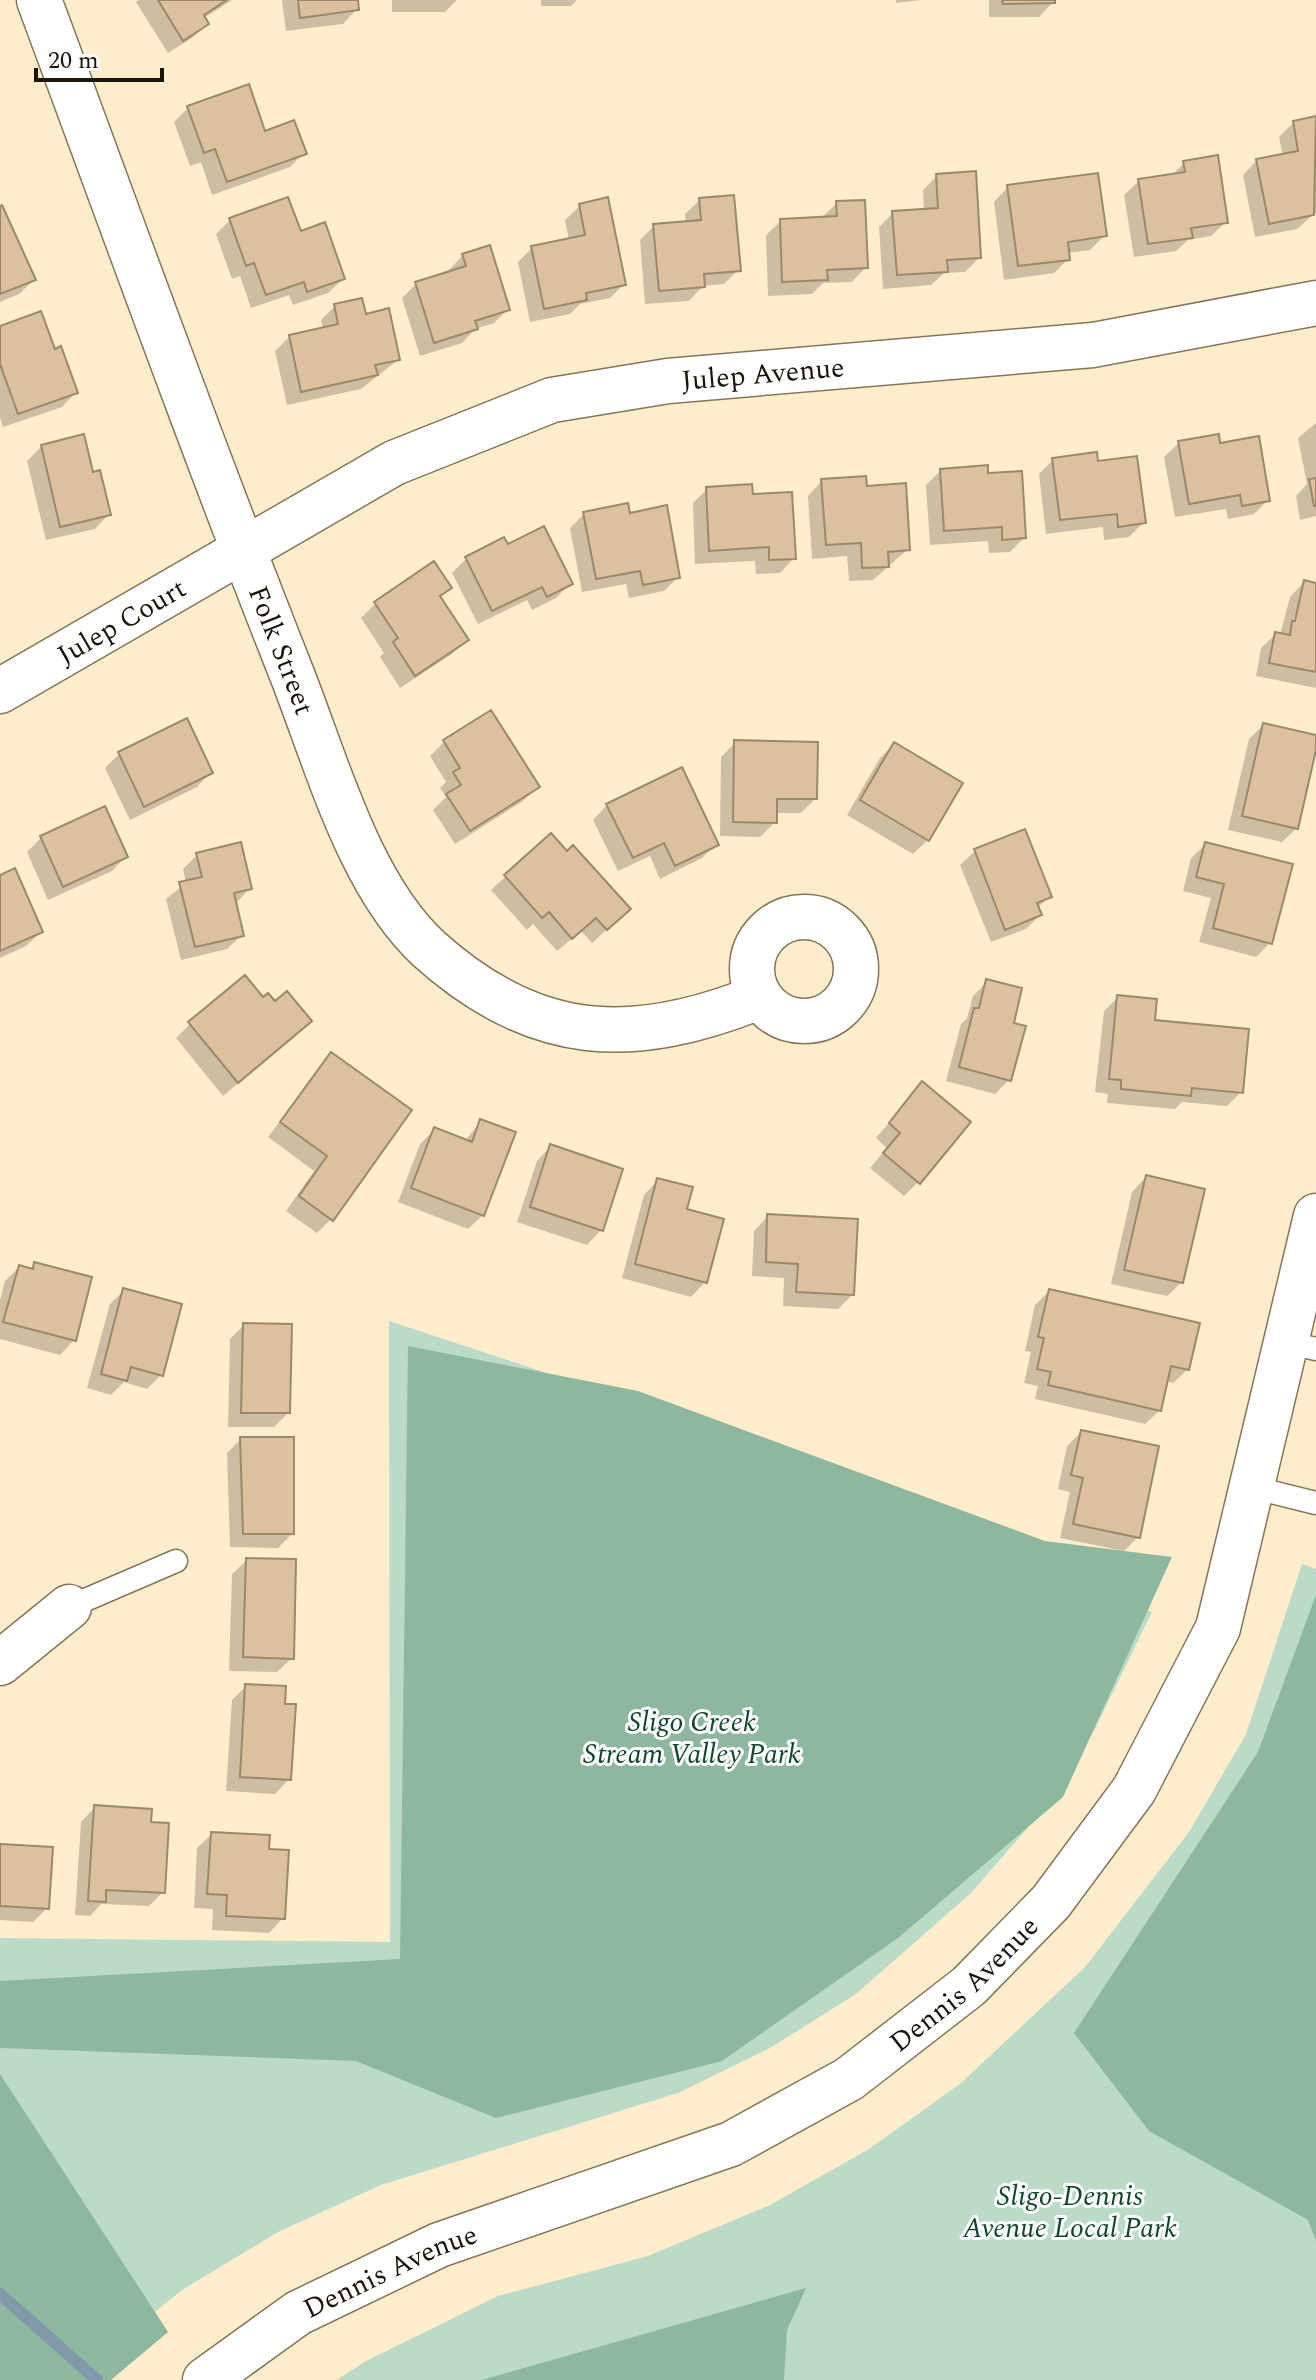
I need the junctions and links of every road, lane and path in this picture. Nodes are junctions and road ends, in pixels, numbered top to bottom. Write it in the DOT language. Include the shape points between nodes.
graph roads {
  1 [pos="39,0"];
  2 [pos="1316,303"];
  3 [pos="242,551"];
  4 [pos="0,691"];
  5 [pos="759,997"];
  6 [pos="1316,1216"];
  7 [pos="1301,1345"];
  8 [pos="1251,1487"];
  9 [pos="1316,1503"];
  10 [pos="176,1561"];
  11 [pos="69,1607"];
  12 [pos="0,1663"];
  13 [pos="208,2378"];
  1 -- 3 [label="street, Folk Street"];
  2 -- 3 [label="street, Julep Avenue" via="1093,345 668,381 552,400 394,463"];
  3 -- 4 [label="street, Julep Court"];
  3 -- 5 [label="street, Folk Street" via="372,878 428,948 484,993 557,1026 634,1030 704,1019"];
  6 -- 7 [label="street, Dennis Avenue"];
  7 -- 8 [label="street, Dennis Avenue"];
  8 -- 9 [label="lane"];
  8 -- 13 [label="street, Dennis Avenue" via="1218,1628 1134,1790 1051,1902 969,1986 849,2079 731,2144 439,2245 298,2313"];
  10 -- 11 [label="lane"];
  11 -- 12 [label="street"];
}
